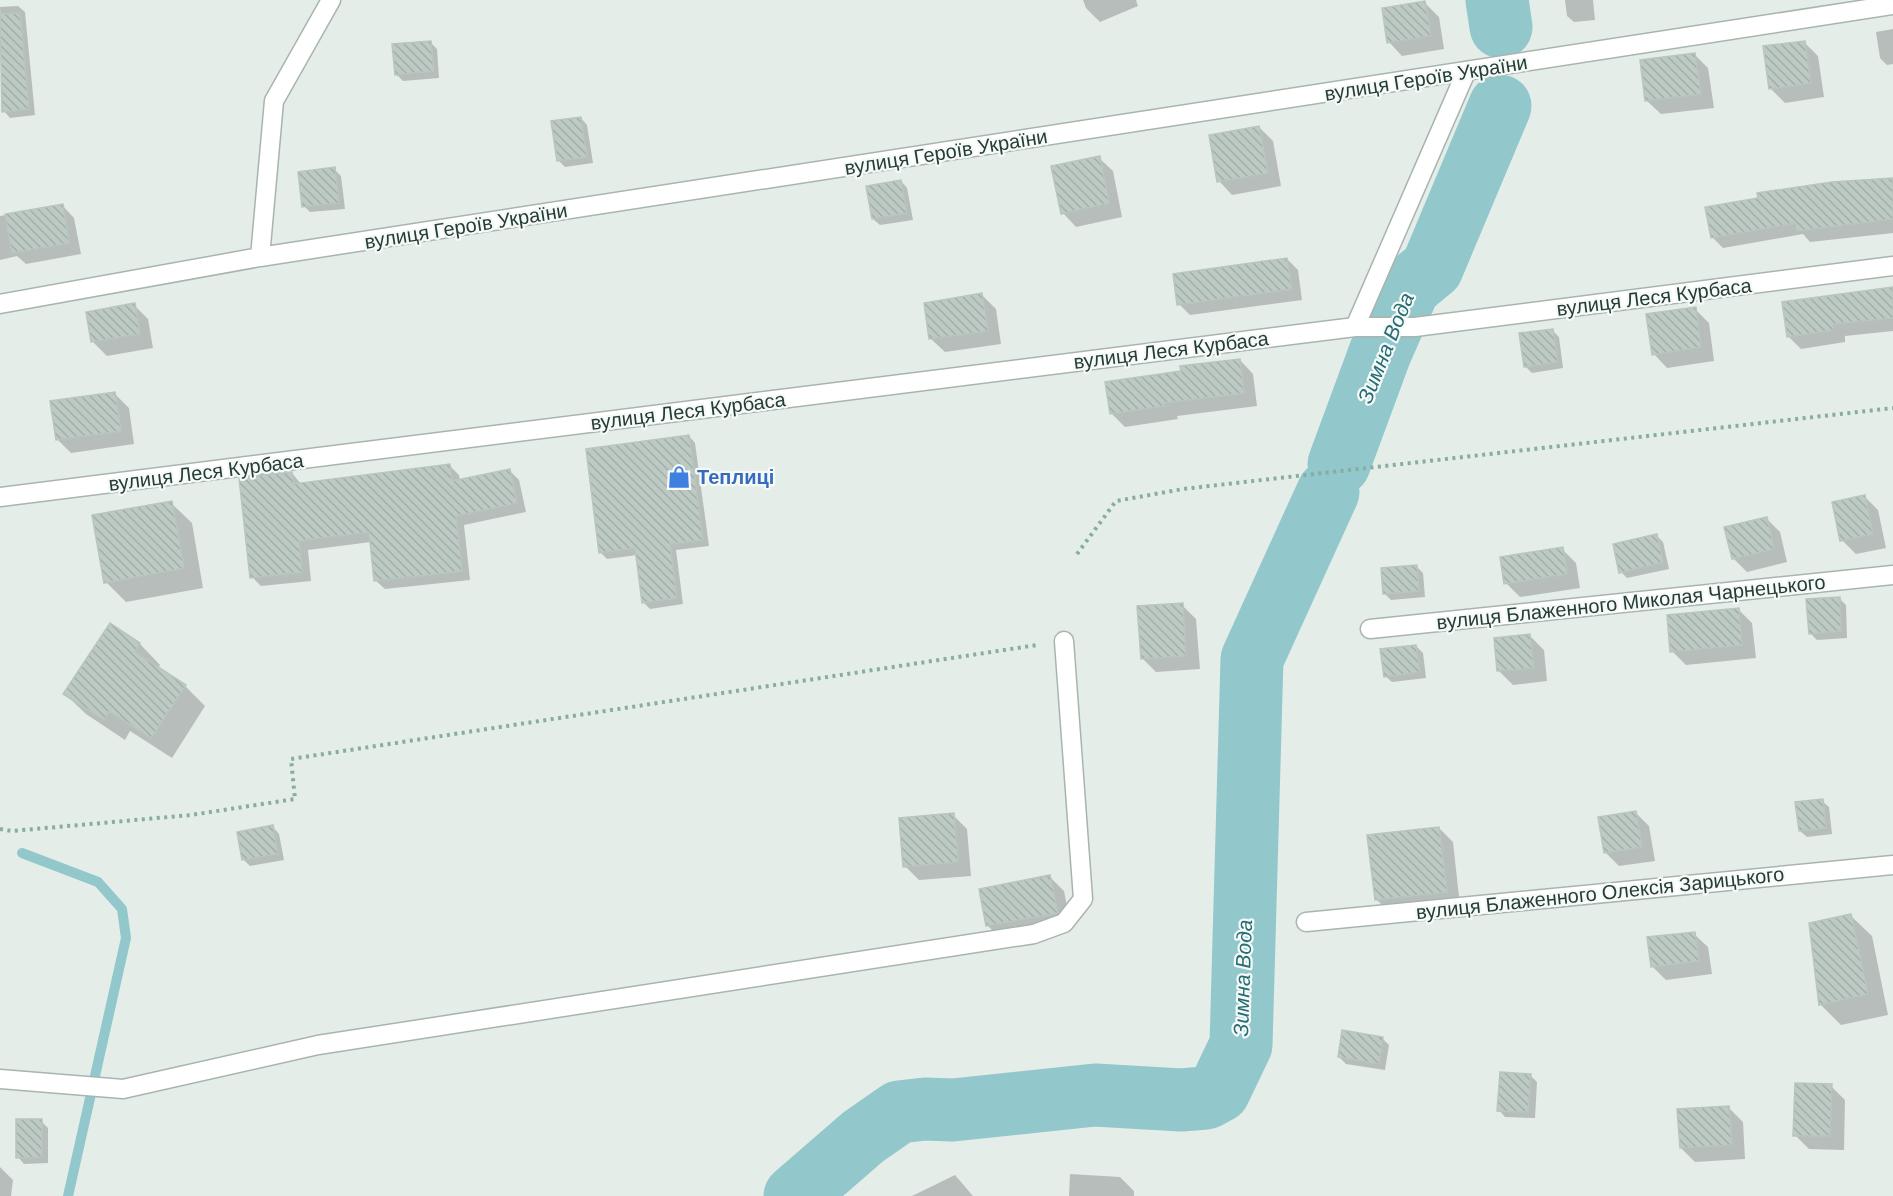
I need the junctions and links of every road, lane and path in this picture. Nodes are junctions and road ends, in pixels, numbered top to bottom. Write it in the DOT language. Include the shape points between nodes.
graph roads {
  1 [pos="331,0"];
  2 [pos="1893,4"];
  3 [pos="1466,72"];
  4 [pos="260,257"];
  5 [pos="1893,266"];
  6 [pos="0,304"];
  7 [pos="1355,327"];
  8 [pos="1893,408"];
  9 [pos="0,497"];
  10 [pos="1077,554"];
  11 [pos="1893,575"];
  12 [pos="1370,629"];
  13 [pos="1064,641"];
  14 [pos="0,828"];
  15 [pos="1893,865"];
  16 [pos="1306,922"];
  17 [pos="0,1079"];
  1 -- 4 [label="street" via="274,101"];
  2 -- 3 [label="street, вулиця Героїв України"];
  3 -- 4 [label="street, вулиця Героїв України"];
  3 -- 7 [label="street"];
  4 -- 6 [label="street, вулиця Героїв України"];
  5 -- 7 [label="street, вулиця Леся Курбаса" via="1415,327"];
  7 -- 9 [label="street, вулиця Леся Курбаса"];
  8 -- 10 [label="path" via="1183,489 1116,501"];
  11 -- 12 [label="street, вулиця Блаженного Миколая Чарнецького"];
  13 -- 14 [label="path" via="291,759 295,799 191,815 12,831"];
  13 -- 17 [label="street" via="1083,898 1064,923 1035,934 318,1045 123,1089"];
  15 -- 16 [label="street, вулиця Блаженного Олексія Зарицького"];
}
